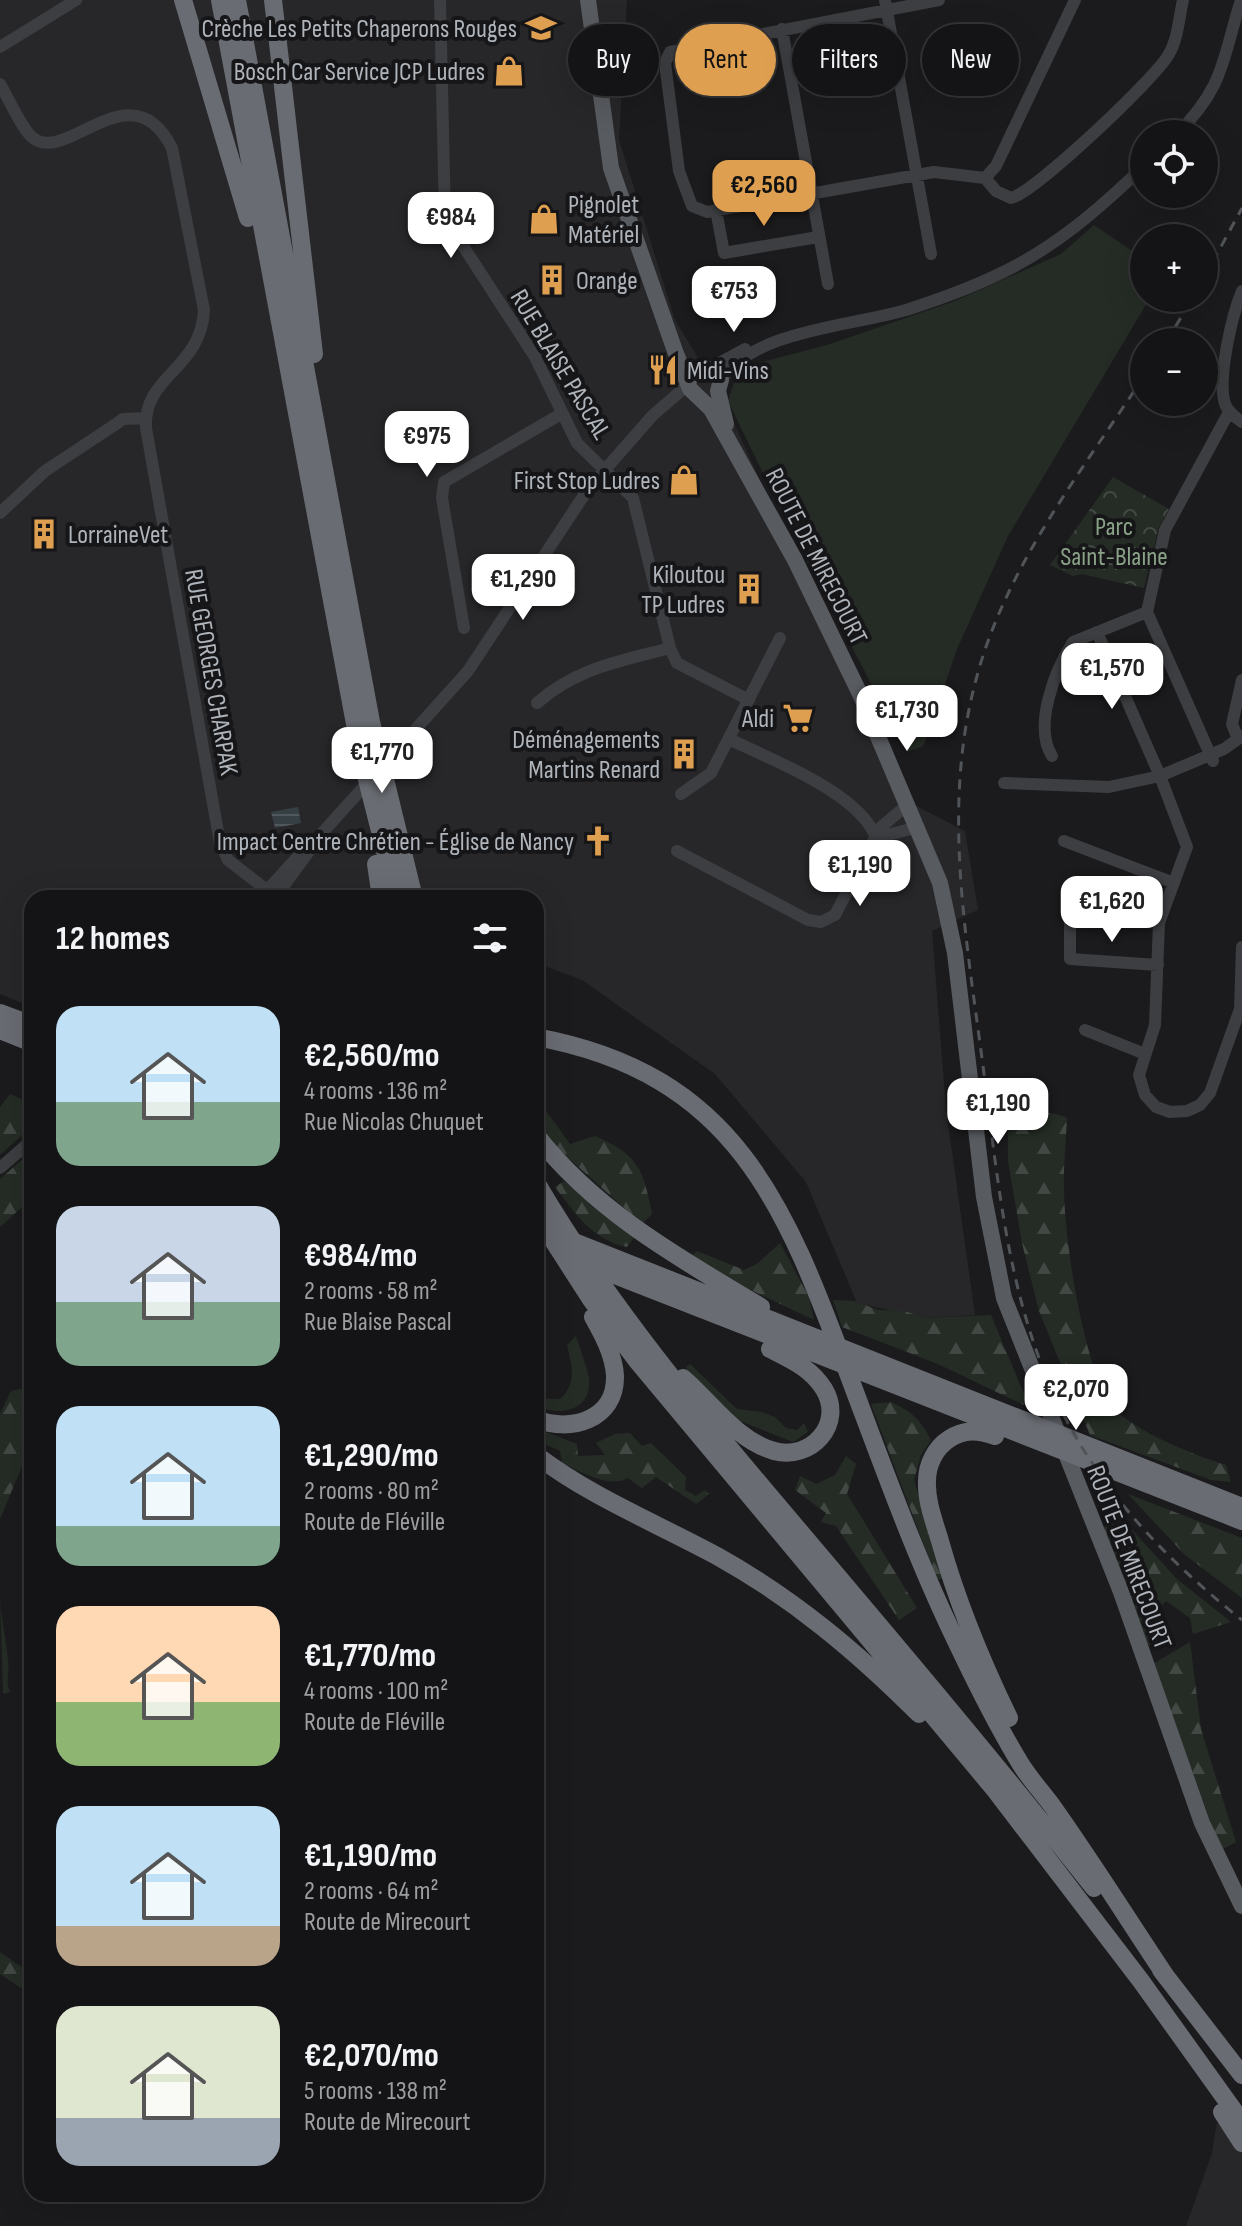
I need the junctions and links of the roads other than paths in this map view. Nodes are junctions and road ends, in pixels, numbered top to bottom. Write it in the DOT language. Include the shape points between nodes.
graph roads {
  1 [pos="76,0"];
  2 [pos="183,0"];
  3 [pos="220,0"];
  4 [pos="237,0"];
  5 [pos="273,0"];
  6 [pos="440,0"];
  7 [pos="939,0"];
  8 [pos="1075,0"];
  9 [pos="1183,0"];
  10 [pos="1241,0"];
  11 [pos="591,3"];
  12 [pos="886,5"];
  13 [pos="782,29"];
  14 [pos="0,48"];
  15 [pos="1,61"];
  16 [pos="0,84"];
  17 [pos="1190,120"];
  18 [pos="917,174"];
  19 [pos="985,178"];
  20 [pos="1130,178"];
  21 [pos="811,193"];
  22 [pos="716,210"];
  23 [pos="818,237"];
  24 [pos="931,254"];
  25 [pos="828,284"];
  26 [pos="1242,291"];
  27 [pos="1242,305"];
  28 [pos="1231,327"];
  29 [pos="703,383"];
  30 [pos="293,391"];
  31 [pos="1229,412"];
  32 [pos="561,414"];
  33 [pos="146,418"];
  34 [pos="1242,422"];
  35 [pos="317,429"];
  36 [pos="604,470"];
  37 [pos="0,513"];
  38 [pos="1147,612"];
  39 [pos="464,628"];
  40 [pos="1097,632"];
  41 [pos="780,638"];
  42 [pos="670,648"];
  43 [pos="1242,680"];
  44 [pos="749,700"];
  45 [pos="537,703"];
  46 [pos="1240,738"];
  47 [pos="729,739"];
  48 [pos="1052,756"];
  49 [pos="1212,759"];
  50 [pos="1160,776"];
  51 [pos="1004,783"];
  52 [pos="370,794"];
  53 [pos="681,794"];
  54 [pos="908,804"];
  55 [pos="918,827"];
  56 [pos="876,838"];
  57 [pos="1064,841"];
  58 [pos="677,851"];
  59 [pos="1174,883"];
  60 [pos="263,890"];
  61 [pos="275,890"];
  62 [pos="380,890"];
  63 [pos="395,890"];
  64 [pos="412,890"];
  65 [pos="1070,920"];
  66 [pos="1242,947"];
  67 [pos="1158,965"];
  68 [pos="0,1013"];
  69 [pos="24,1022"];
  70 [pos="0,1030"];
  71 [pos="1085,1030"];
  72 [pos="544,1039"];
  73 [pos="24,1040"];
  74 [pos="1145,1054"];
  75 [pos="544,1145"];
  76 [pos="24,1147"];
  77 [pos="0,1168"];
  78 [pos="544,1211"];
  79 [pos="544,1212"];
  80 [pos="544,1229"];
  81 [pos="544,1247"];
  82 [pos="584,1296"];
  83 [pos="686,1305"];
  84 [pos="808,1335"];
  85 [pos="661,1366"];
  86 [pos="544,1421"];
  87 [pos="1050,1447"];
  88 [pos="544,1460"];
  89 [pos="1242,1507"];
  90 [pos="1242,1521"];
  91 [pos="976,1767"];
  92 [pos="1052,1806"];
  93 [pos="1242,1906"];
  94 [pos="1167,1978"];
  95 [pos="1141,1981"];
  96 [pos="1242,2075"];
  97 [pos="1242,2122"];
  98 [pos="1242,2143"];
  1 -- 14 [label="street"];
  2 -- 30 [label="highway" via="242,189"];
  3 -- 30 [label="highway"];
  4 -- 35 [label="highway"];
  5 -- 35 [label="highway" via="318,387"];
  6 -- 32 [label="street, RUE BLAISE PASCAL" via="445,218 535,357"];
  7 -- 12 [label="street"];
  8 -- 19 [label="street" via="996,166"];
  9 -- 19 [label="street" via="1174,43 1159,68 1051,171 1011,198"];
  10 -- 17 [label="street" via="1218,81"];
  11 -- 29 [label="main road, ROUTE DE MIRECOURT" via="611,168 666,317"];
  12 -- 13 [label="street"];
  12 -- 18 [label="street"];
  13 -- 21 [label="street"];
  13 -- 22 [label="street" via="676,48 666,56 679,171 692,206"];
  14 -- 15 [label="street"];
  16 -- 33 [label="street" via="32,138 64,138 104,119 127,115 152,123 172,148 203,324 194,350 158,387"];
  18 -- 19 [label="street"];
  18 -- 21 [label="street"];
  18 -- 24 [label="street"];
  20 -- 29 [label="street" via="1063,238 996,276 906,309 771,344"];
  21 -- 22 [label="street"];
  21 -- 23 [label="street"];
  22 -- 23 [label="street" via="724,253"];
  23 -- 25 [label="street"];
  26 -- 28 [label="street"];
  27 -- 28 [label="street"];
  28 -- 31 [label="street" via="1223,392"];
  29 -- 36 [label="street" via="653,415"];
  29 -- 54 [label="main road, ROUTE DE MIRECOURT" via="854,681"];
  30 -- 52 [label="highway"];
  31 -- 34 [label="street"];
  31 -- 38 [label="street" via="1165,530"];
  32 -- 36 [label="street, RUE BLAISE PASCAL" via="577,443"];
  32 -- 39 [label="street" via="444,482 442,498"];
  33 -- 37 [label="street" via="123,419 45,471"];
  33 -- 60 [label="street, RUE GEORGES CHARPAK" via="220,843 228,860"];
  35 -- 64 [label="highway" via="371,722"];
  36 -- 42 [label="street, RUE BLAISE PASCAL" via="638,508"];
  36 -- 61 [label="street" via="571,511 468,671"];
  38 -- 40 [label="street"];
  38 -- 49 [label="street"];
  40 -- 48 [label="street" via="1073,642 1048,701 1046,746"];
  40 -- 50 [label="street"];
  41 -- 44 [label="street"];
  42 -- 44 [label="street" via="677,663"];
  42 -- 45 [label="street" via="581,671"];
  43 -- 46 [label="street" via="1232,724"];
  44 -- 47 [label="street"];
  46 -- 49 [label="street"];
  47 -- 53 [label="street" via="711,773"];
  47 -- 56 [label="street" via="859,810"];
  49 -- 50 [label="street"];
  50 -- 51 [label="street" via="1109,787"];
  50 -- 59 [label="street" via="1186,839"];
  52 -- 62 [label="highway" via="368,823"];
  52 -- 63 [label="highway"];
  54 -- 55 [label="main road, ROUTE DE MIRECOURT"];
  54 -- 56 [label="street"];
  55 -- 56 [label="street"];
  55 -- 93 [label="main road, ROUTE DE MIRECOURT" via="940,883 953,939 984,1197 1012,1325 1136,1632 1202,1823"];
  56 -- 58 [label="street" via="835,915 821,922"];
  57 -- 59 [label="street"];
  59 -- 67 [label="street" via="1159,923"];
  65 -- 67 [label="street" via="1070,959"];
  66 -- 74 [label="street" via="1240,1009 1205,1100 1178,1112 1152,1104 1139,1082"];
  67 -- 74 [label="street" via="1155,1025"];
  68 -- 69 [label="highway"];
  70 -- 73 [label="highway"];
  71 -- 74 [label="street"];
  72 -- 92 [label="highway" via="578,1045 665,1084 715,1122 757,1171 790,1228 823,1306 944,1618 1021,1764"];
  75 -- 84 [label="highway" via="621,1219 664,1250"];
  76 -- 77 [label="street"];
  78 -- 85 [label="highway"];
  79 -- 82 [label="highway"];
  80 -- 84 [label="highway"];
  81 -- 83 [label="highway"];
  82 -- 86 [label="highway" via="608,1347 614,1368 612,1393 603,1409 581,1424"];
  82 -- 91 [label="highway"];
  83 -- 85 [label="highway" via="807,1370 830,1404 827,1428 808,1449 773,1451 744,1435 685,1379"];
  83 -- 87 [label="highway"];
  84 -- 89 [label="highway"];
  85 -- 94 [label="highway" via="995,1762"];
  87 -- 90 [label="highway"];
  87 -- 92 [label="highway" via="1027,1447 980,1431 960,1432 931,1459 927,1478 942,1549 974,1640"];
  88 -- 91 [label="highway" via="613,1504 717,1556 810,1615 861,1656"];
  91 -- 95 [label="highway"];
  92 -- 94 [label="highway"];
  94 -- 96 [label="highway"];
  95 -- 97 [label="highway"];
  95 -- 98 [label="highway"];
}
